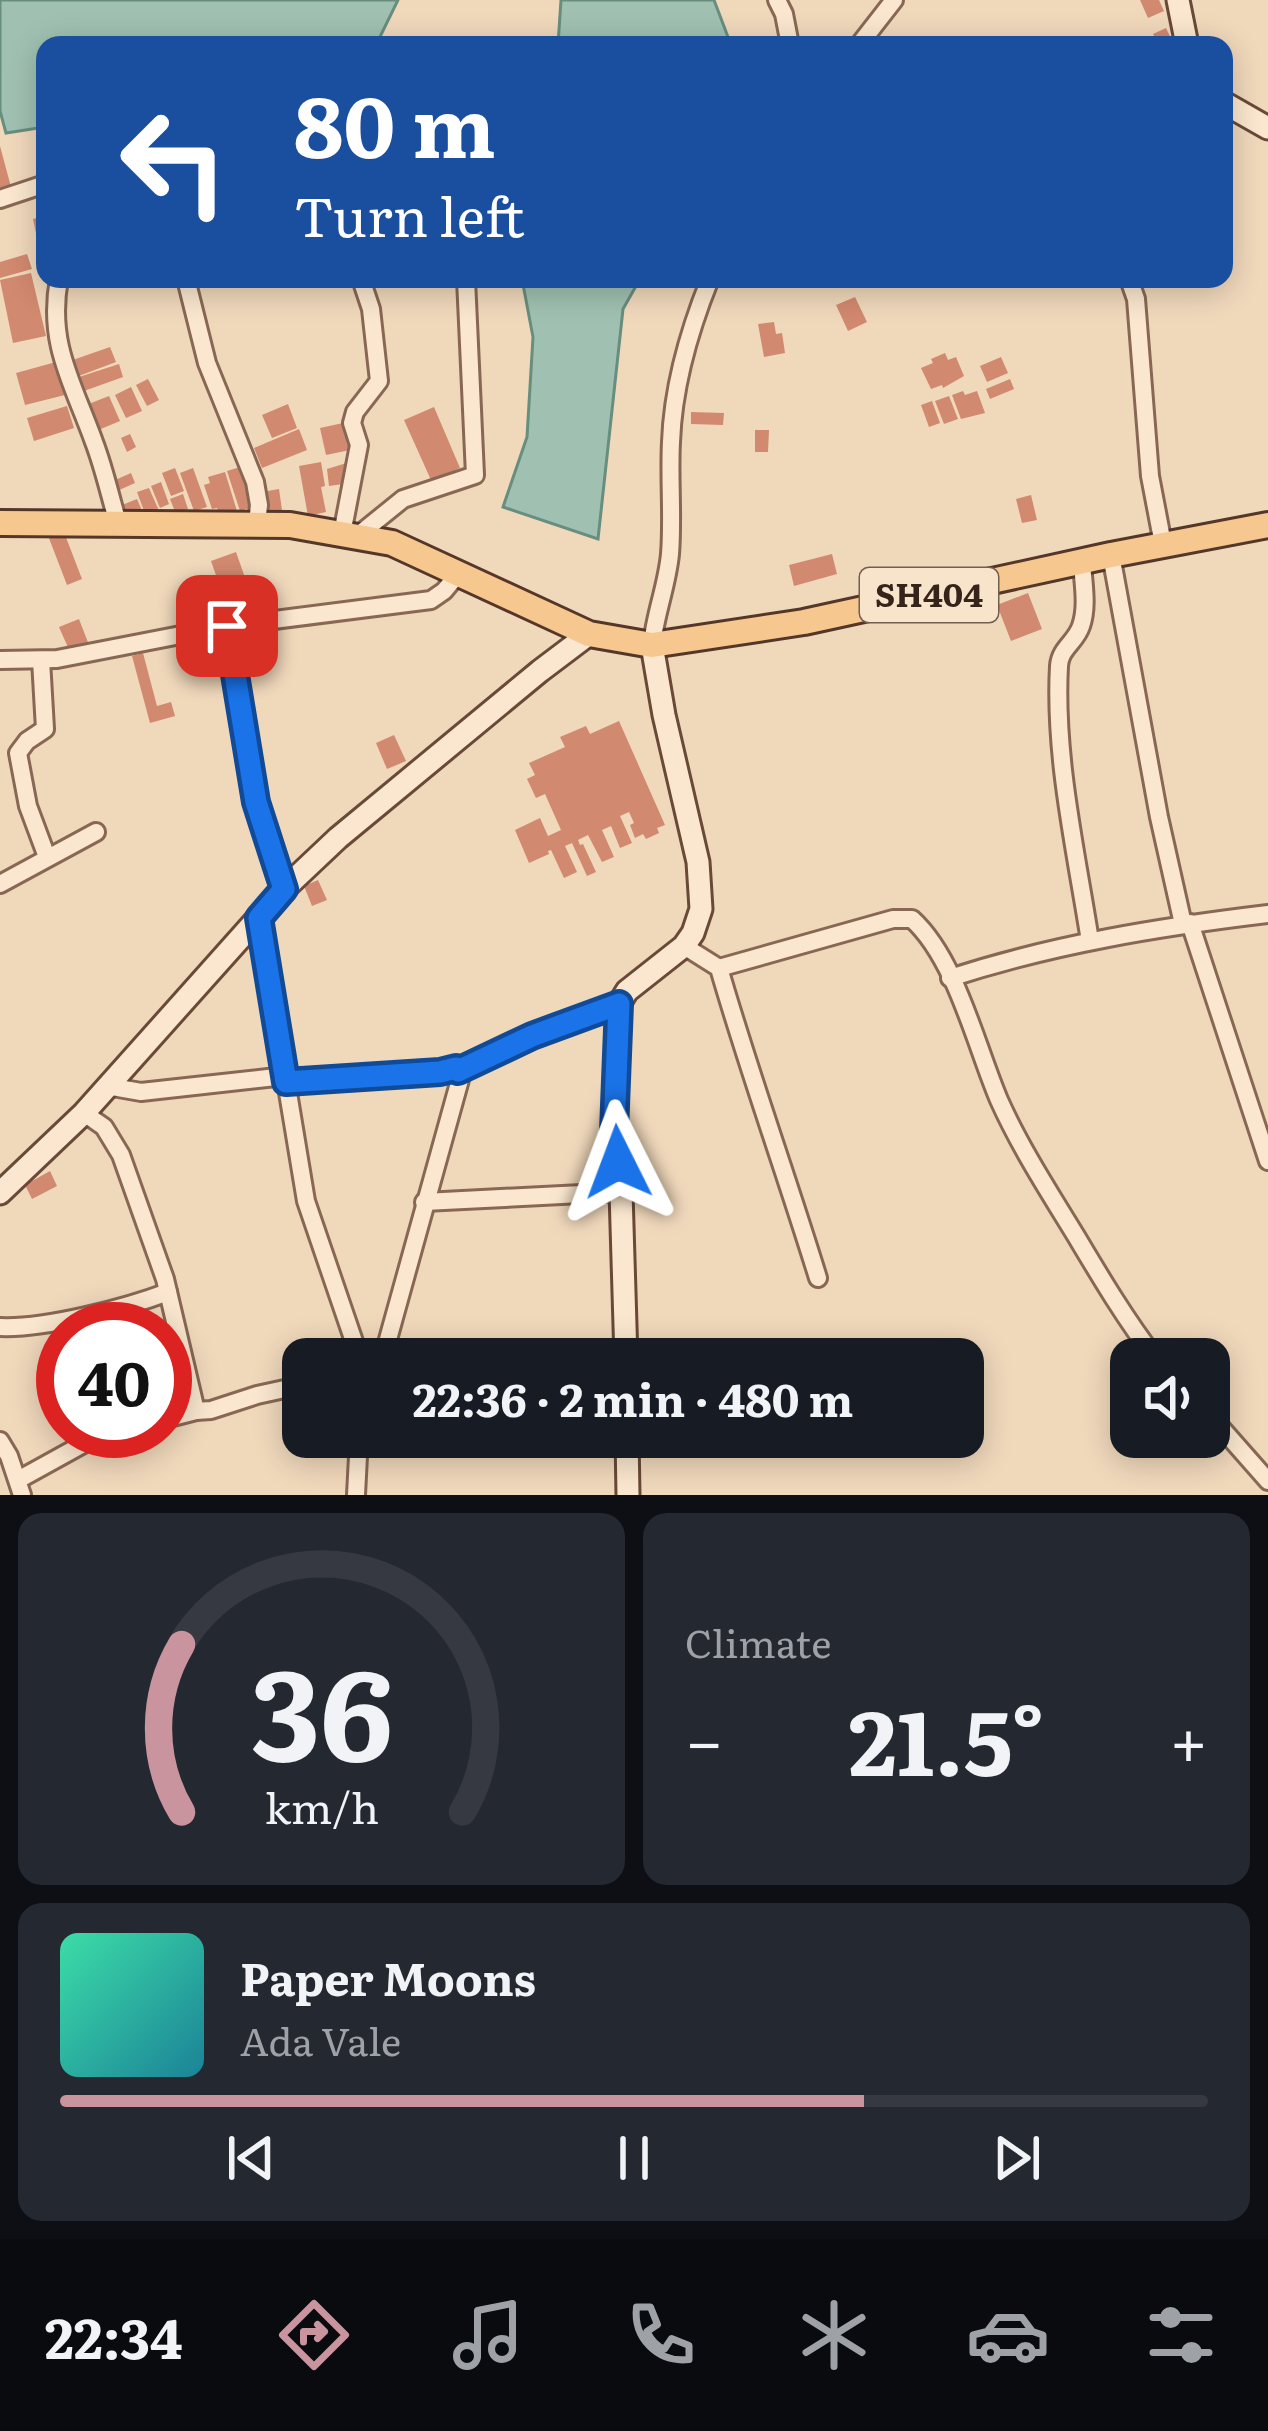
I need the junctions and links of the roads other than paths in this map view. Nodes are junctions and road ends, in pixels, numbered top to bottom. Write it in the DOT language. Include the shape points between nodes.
graph roads {
  1 [pos="777,0"];
  2 [pos="894,0"];
  3 [pos="1178,0"];
  4 [pos="788,36"];
  5 [pos="866,36"];
  6 [pos="1185,36"];
  7 [pos="1233,108"];
  8 [pos="1268,128"];
  9 [pos="36,187"];
  10 [pos="0,199"];
  11 [pos="57,288"];
  12 [pos="188,288"];
  13 [pos="364,288"];
  14 [pos="466,288"];
  15 [pos="707,288"];
  16 [pos="1133,288"];
  17 [pos="0,523"];
  18 [pos="118,523"];
  19 [pos="257,524"];
  20 [pos="1268,525"];
  21 [pos="349,535"];
  22 [pos="1163,544"];
  23 [pos="1111,555"];
  24 [pos="1082,562"];
  25 [pos="459,573"];
  26 [pos="227,626"];
  27 [pos="589,634"];
  28 [pos="652,645"];
  29 [pos="41,659"];
  30 [pos="0,660"];
  31 [pos="96,832"];
  32 [pos="47,856"];
  33 [pos="0,884"];
  34 [pos="284,889"];
  35 [pos="1268,914"];
  36 [pos="259,918"];
  37 [pos="1187,924"];
  38 [pos="1090,941"];
  39 [pos="684,946"];
  40 [pos="719,968"];
  41 [pos="950,978"];
  42 [pos="619,1004"];
  43 [pos="458,1071"];
  44 [pos="285,1079"];
  45 [pos="107,1086"];
  46 [pos="84,1113"];
  47 [pos="1268,1161"];
  48 [pos="621,1192"];
  49 [pos="0,1193"];
  50 [pos="424,1202"];
  51 [pos="818,1277"];
  52 [pos="168,1292"];
  53 [pos="0,1327"];
  54 [pos="353,1338"];
  55 [pos="388,1338"];
  56 [pos="625,1338"];
  57 [pos="1141,1338"];
  58 [pos="282,1390"];
  59 [pos="196,1411"];
  60 [pos="192,1412"];
  61 [pos="1230,1434"];
  62 [pos="0,1441"];
  63 [pos="63,1458"];
  64 [pos="358,1458"];
  65 [pos="627,1458"];
  66 [pos="1261,1463"];
  67 [pos="1268,1481"];
  68 [pos="20,1488"];
  69 [pos="356,1495"];
  70 [pos="628,1495"];
  1 -- 4 [label="street"];
  2 -- 5 [label="street"];
  3 -- 6 [label="street"];
  7 -- 8 [label="street"];
  9 -- 10 [label="street"];
  11 -- 18 [label="street" via="56,335"];
  12 -- 19 [label="street" via="207,363 255,482"];
  13 -- 21 [label="street" via="380,381 352,423 359,446"];
  14 -- 21 [label="street" via="475,476 403,499"];
  15 -- 28 [label="street" via="679,371 670,551"];
  16 -- 22 [label="street"];
  17 -- 18 [label="main road, SH404"];
  18 -- 19 [label="main road, SH404"];
  19 -- 21 [label="main road, SH404"];
  20 -- 22 [label="main road, SH404"];
  21 -- 25 [label="main road, SH404" via="392,543"];
  22 -- 23 [label="main road, SH404"];
  23 -- 24 [label="main road, SH404"];
  23 -- 37 [label="street" via="1159,818"];
  24 -- 28 [label="main road, SH404" via="805,622"];
  24 -- 38 [label="street" via="1084,610 1059,662 1059,704"];
  25 -- 26 [label="street" via="431,600"];
  25 -- 27 [label="main road, SH404"];
  26 -- 29 [label="street"];
  26 -- 34 [label="street" via="256,802"];
  27 -- 28 [label="main road, SH404"];
  27 -- 34 [label="street"];
  28 -- 39 [label="street" via="698,862 701,909"];
  29 -- 30 [label="street"];
  29 -- 32 [label="street" via="45,729 18,753"];
  31 -- 32 [label="street"];
  32 -- 33 [label="street"];
  34 -- 36 [label="street"];
  35 -- 37 [label="street"];
  36 -- 44 [label="street"];
  36 -- 45 [label="street"];
  37 -- 38 [label="street"];
  37 -- 47 [label="street"];
  38 -- 41 [label="street"];
  39 -- 40 [label="street"];
  39 -- 42 [label="street"];
  40 -- 41 [label="street" via="901,918 922,928"];
  40 -- 51 [label="street"];
  41 -- 57 [label="street" via="1000,1103"];
  42 -- 43 [label="street"];
  42 -- 48 [label="street" via="614,1131"];
  43 -- 44 [label="street"];
  43 -- 50 [label="street"];
  44 -- 45 [label="street" via="141,1092"];
  44 -- 54 [label="street" via="306,1202"];
  45 -- 46 [label="street"];
  46 -- 49 [label="street"];
  46 -- 52 [label="street" via="122,1155"];
  48 -- 50 [label="street"];
  48 -- 56 [label="street"];
  50 -- 55 [label="street"];
  52 -- 53 [label="street"];
  52 -- 59 [label="street"];
  58 -- 59 [label="street"];
  59 -- 60 [label="street"];
  61 -- 66 [label="street"];
  62 -- 68 [label="street"];
  63 -- 68 [label="street"];
  64 -- 69 [label="street"];
  65 -- 70 [label="street"];
  66 -- 67 [label="street"];
}
